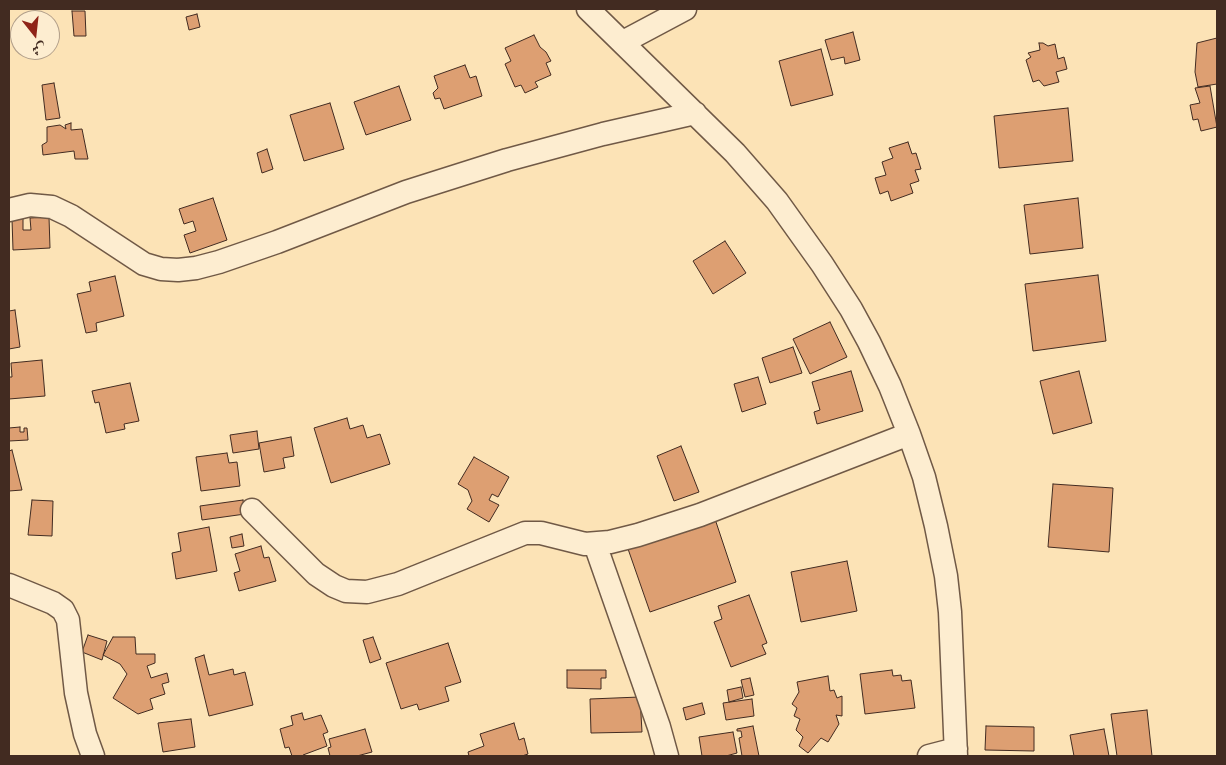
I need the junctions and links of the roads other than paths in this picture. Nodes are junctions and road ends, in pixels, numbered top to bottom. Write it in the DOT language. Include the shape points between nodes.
graph roads {
  1 [pos="588,9"];
  2 [pos="685,9"];
  3 [pos="623,42"];
  4 [pos="695,113"];
  5 [pos="9,210"];
  6 [pos="909,434"];
  7 [pos="252,510"];
  8 [pos="595,544"];
  9 [pos="9,585"];
  10 [pos="956,753"];
  11 [pos="93,756"];
  12 [pos="667,756"];
  13 [pos="930,756"];
  1 -- 3 [label="street"];
  2 -- 3 [label="street"];
  3 -- 4 [label="street"];
  4 -- 5 [label="street" via="507,160 406,192 277,242 196,268 169,270 144,264 52,207 30,205"];
  4 -- 6 [label="street" via="777,201 822,264 869,342"];
  6 -- 8 [label="street" via="700,515 638,535"];
  6 -- 10 [label="street" via="926,485 946,576 951,620"];
  7 -- 8 [label="street" via="316,574 346,591 377,590 398,584 525,533"];
  8 -- 12 [label="street"];
  9 -- 11 [label="street" via="54,603 68,620 76,693"];
  10 -- 13 [label="street"];
}
